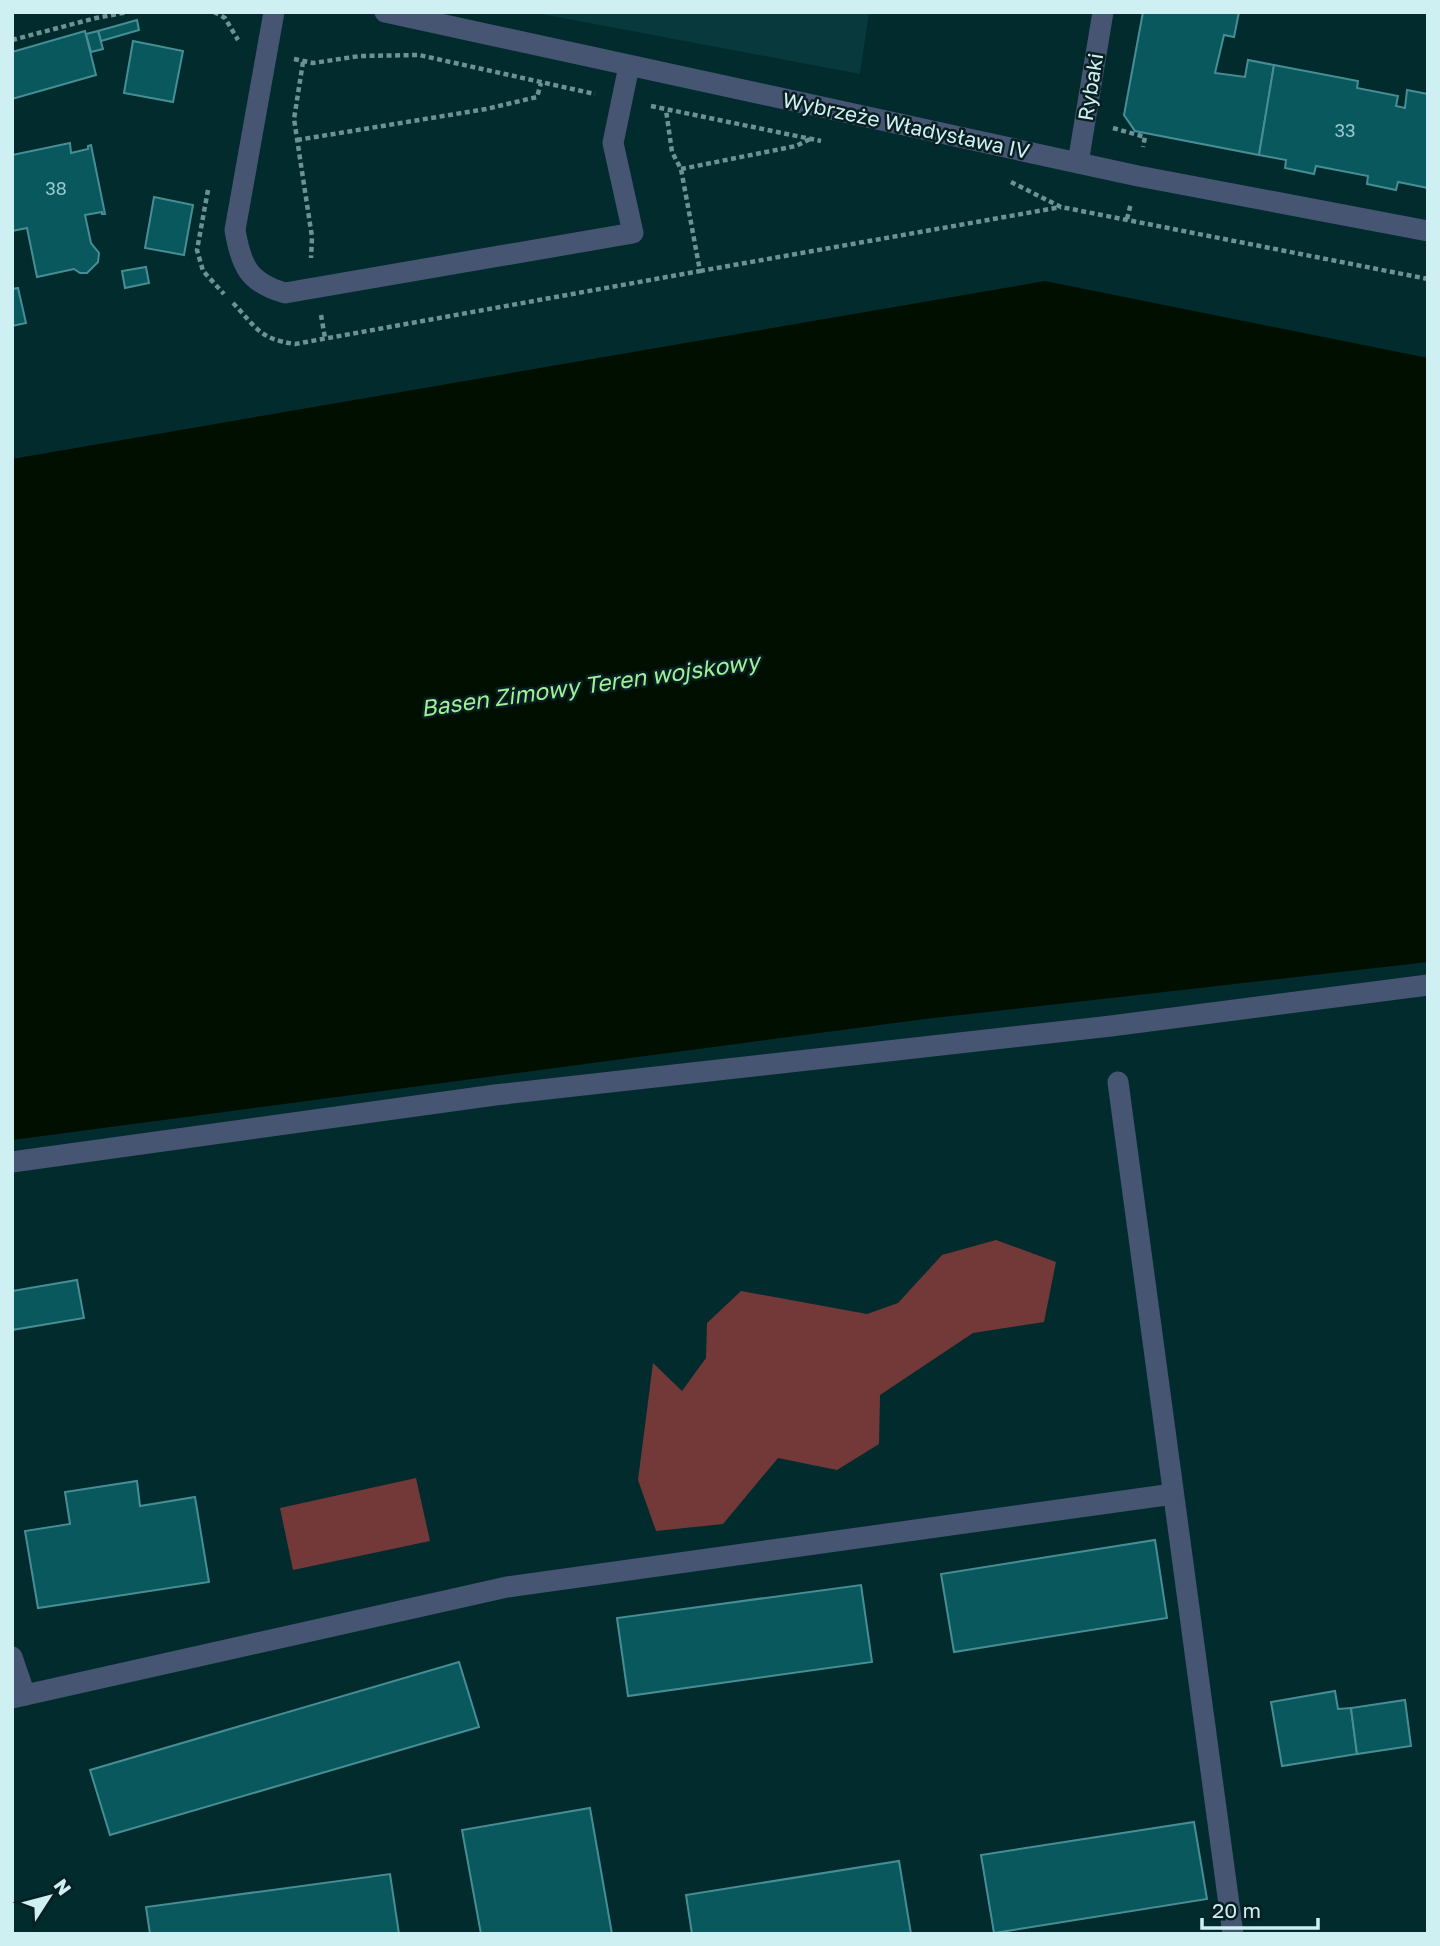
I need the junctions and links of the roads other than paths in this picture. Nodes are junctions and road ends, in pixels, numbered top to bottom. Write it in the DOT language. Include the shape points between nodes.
graph roads {
  1 [pos="274,12"];
  2 [pos="385,12"];
  3 [pos="1103,12"];
  4 [pos="629,66"];
  5 [pos="1078,163"];
  6 [pos="1428,231"];
  7 [pos="1428,985"];
  8 [pos="1118,1082"];
  9 [pos="12,1162"];
  10 [pos="1173,1494"];
  11 [pos="12,1657"];
  12 [pos="18,1696"];
  13 [pos="1233,1934"];
  1 -- 4 [label="street" via="235,230 247,272 265,288 285,293 633,233 613,143"];
  2 -- 4 [label="street, Wybrzeże Władysława IV"];
  3 -- 5 [label="street, Rybaki"];
  4 -- 5 [label="street, Wybrzeże Władysława IV"];
  5 -- 6 [label="street, Wybrzeże Władysława IV"];
  7 -- 9 [label="street" via="1111,1026 495,1095"];
  8 -- 10 [label="street"];
  10 -- 12 [label="street" via="507,1587"];
  10 -- 13 [label="street"];
  11 -- 12 [label="street"];
}
